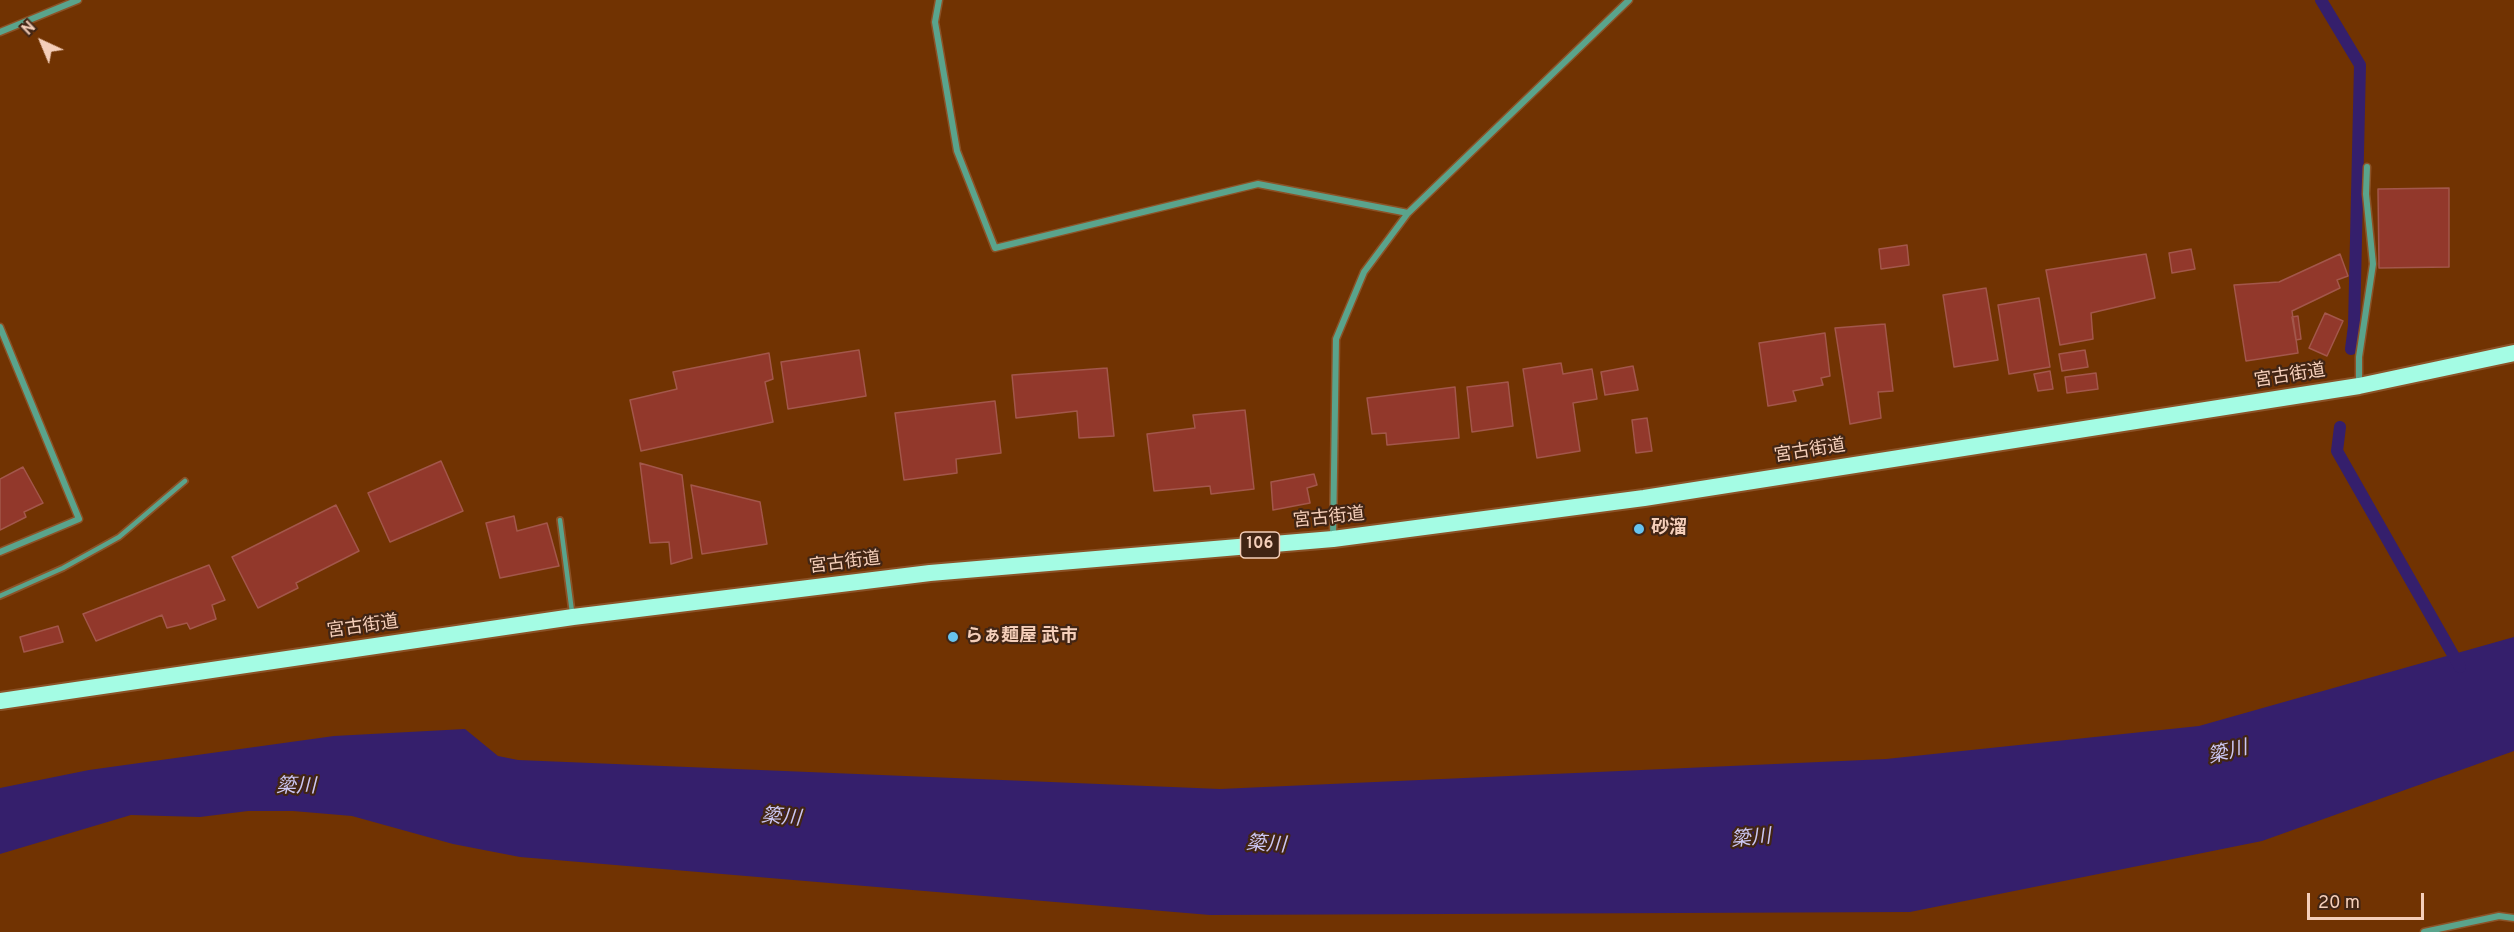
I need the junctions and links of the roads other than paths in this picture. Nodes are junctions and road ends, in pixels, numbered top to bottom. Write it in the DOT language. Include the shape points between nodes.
graph roads {
  1 [pos="78,0"];
  2 [pos="939,0"];
  3 [pos="1629,0"];
  4 [pos="0,32"];
  5 [pos="2367,167"];
  6 [pos="1408,213"];
  7 [pos="0,327"];
  8 [pos="2514,354"];
  9 [pos="2359,386"];
  10 [pos="185,481"];
  11 [pos="560,520"];
  12 [pos="1333,539"];
  13 [pos="0,552"];
  14 [pos="0,596"];
  15 [pos="573,616"];
  16 [pos="0,700"];
  17 [pos="2514,918"];
  18 [pos="2424,932"];
  1 -- 4 [label="street"];
  2 -- 6 [label="street" via="935,22 957,151 995,248 1258,184"];
  3 -- 6 [label="street"];
  5 -- 9 [label="street" via="2373,264 2359,357"];
  6 -- 12 [label="street" via="1364,272 1336,339"];
  7 -- 13 [label="street" via="79,519"];
  8 -- 9 [label="highway, 宮古街道 / 106"];
  9 -- 12 [label="highway, 宮古街道 / 106" via="1644,498"];
  10 -- 14 [label="lane" via="119,537"];
  11 -- 15 [label="lane"];
  12 -- 15 [label="highway, 宮古街道 / 106" via="930,573"];
  15 -- 16 [label="highway, 宮古街道 / 106"];
  17 -- 18 [label="street" via="2499,916"];
}
